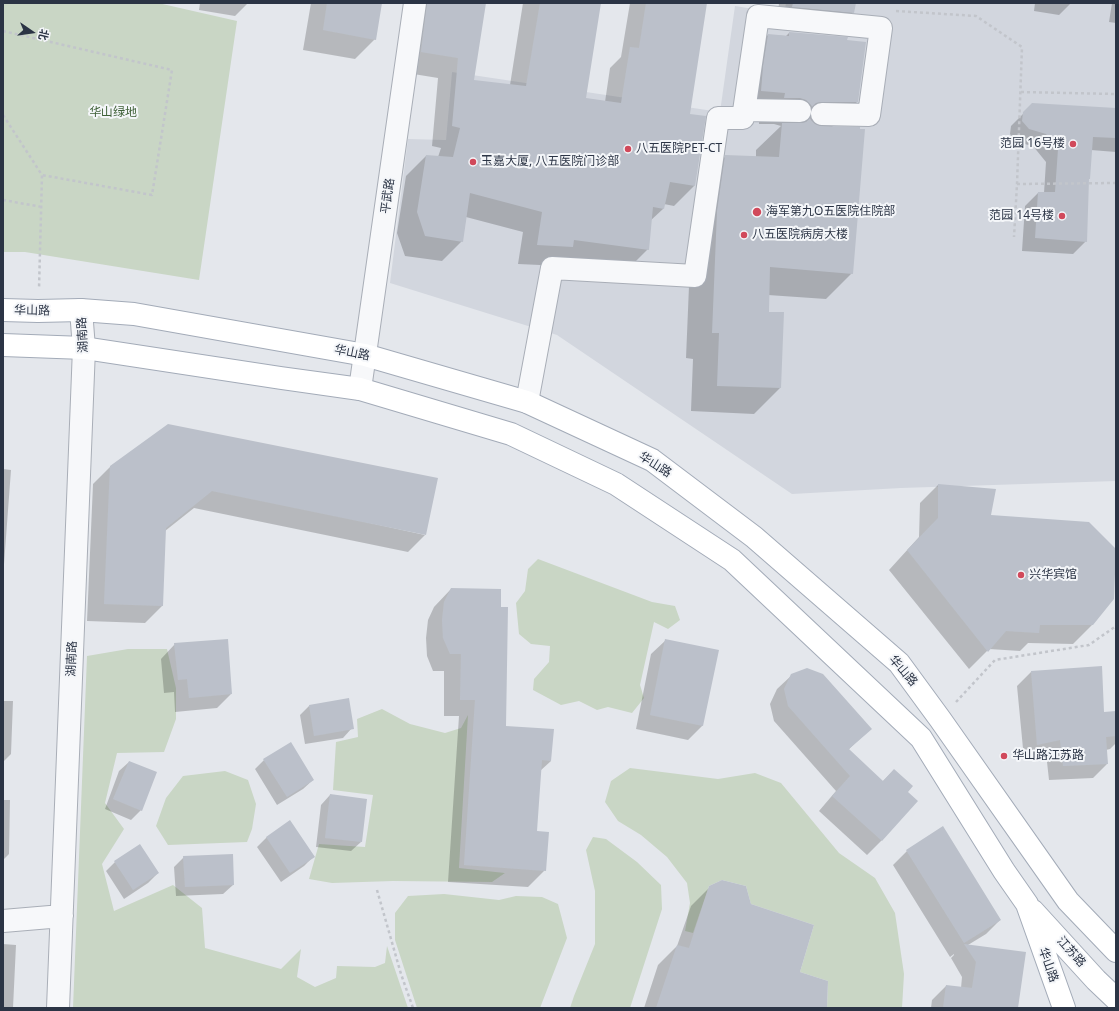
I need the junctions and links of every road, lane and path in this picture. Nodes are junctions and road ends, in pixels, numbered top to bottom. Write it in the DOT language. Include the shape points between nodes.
graph roads {
  1 [pos="415,3"];
  2 [pos="881,28"];
  3 [pos="3,31"];
  4 [pos="1021,92"];
  5 [pos="1116,94"];
  6 [pos="744,110"];
  7 [pos="800,111"];
  8 [pos="822,114"];
  9 [pos="3,115"];
  10 [pos="42,175"];
  11 [pos="1116,183"];
  12 [pos="1018,184"];
  13 [pos="3,200"];
  14 [pos="42,207"];
  15 [pos="1014,237"];
  16 [pos="3,310"];
  17 [pos="82,310"];
  18 [pos="38,311"];
  19 [pos="3,345"];
  20 [pos="84,348"];
  21 [pos="365,355"];
  22 [pos="360,389"];
  23 [pos="527,402"];
  24 [pos="1116,626"];
  25 [pos="940,719"];
  26 [pos="377,890"];
  27 [pos="1027,904"];
  28 [pos="62,916"];
  29 [pos="3,921"];
  30 [pos="1116,951"];
  31 [pos="1116,998"];
  32 [pos="58,1008"];
  33 [pos="413,1008"];
  34 [pos="1064,1008"];
  1 -- 21 [label="street, 平武路"];
  2 -- 4 [label="path" via="884,11 976,16 1022,47"];
  2 -- 6 [label="street" via="758,16"];
  2 -- 8 [label="street" via="869,115"];
  3 -- 10 [label="path" via="172,70 152,195"];
  4 -- 5 [label="path"];
  4 -- 12 [label="path"];
  6 -- 7 [label="street"];
  6 -- 23 [label="street" via="743,118 718,118 695,276 552,268"];
  9 -- 10 [label="path"];
  10 -- 14 [label="path"];
  11 -- 12 [label="path"];
  12 -- 15 [label="path"];
  13 -- 14 [label="path"];
  14 -- 18 [label="path"];
  16 -- 18 [label="main road, 华山路"];
  17 -- 18 [label="main road, 华山路"];
  17 -- 20 [label="street, 湖南路"];
  17 -- 21 [label="main road, 华山路" via="134,314"];
  19 -- 20 [label="main road, 华山路"];
  20 -- 22 [label="main road, 华山路"];
  20 -- 28 [label="street, 湖南路"];
  21 -- 22 [label="street, 平武路"];
  21 -- 23 [label="main road, 华山路"];
  22 -- 27 [label="main road, 华山路" via="511,434 616,484 732,560 921,738"];
  23 -- 25 [label="main road, 华山路" via="652,460 748,532 899,663"];
  24 -- 25 [label="path" via="1089,645 995,660"];
  25 -- 30 [label="main road, 华山路" via="1068,901"];
  26 -- 33 [label="path"];
  27 -- 31 [label="main road, 江苏路" via="1096,980"];
  27 -- 34 [label="main road, 华山路"];
  28 -- 29 [label="street"];
  28 -- 32 [label="street, 湖南路"];
}
